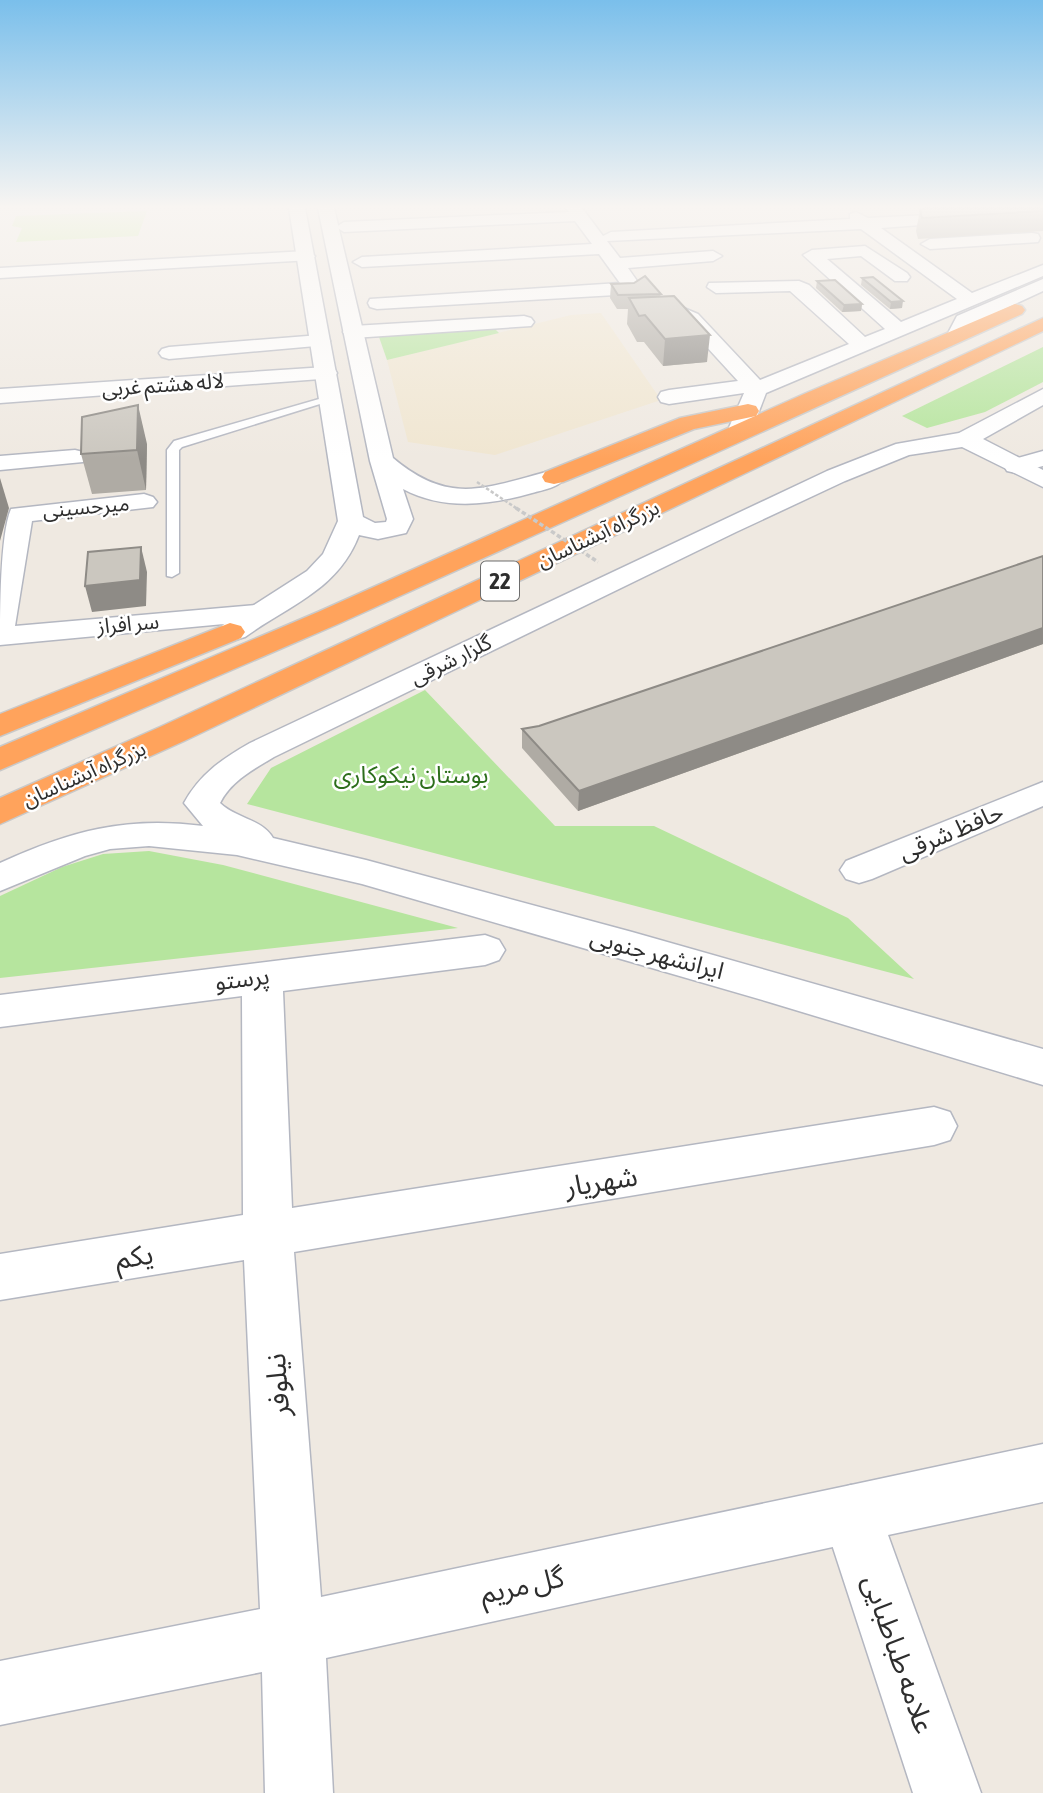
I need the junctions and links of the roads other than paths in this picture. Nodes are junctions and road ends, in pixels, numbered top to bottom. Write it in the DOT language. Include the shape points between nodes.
graph roads {
  1 [pos="312,292"];
  2 [pos="344,292"];
  3 [pos="570,292"];
  4 [pos="805,292"];
  5 [pos="854,292"];
  6 [pos="918,292"];
  7 [pos="959,292"];
  8 [pos="990,292"];
  9 [pos="1026,292"];
  10 [pos="1043,298"];
  11 [pos="970,300"];
  12 [pos="377,303"];
  13 [pos="943,312"];
  14 [pos="652,314"];
  15 [pos="524,322"];
  16 [pos="1043,324"];
  17 [pos="1043,330"];
  18 [pos="899,331"];
  19 [pos="353,332"];
  20 [pos="957,335"];
  21 [pos="320,341"];
  22 [pos="857,343"];
  23 [pos="998,346"];
  24 [pos="169,353"];
  25 [pos="789,354"];
  26 [pos="764,361"];
  27 [pos="738,369"];
  28 [pos="326,373"];
  29 [pos="840,386"];
  30 [pos="0,396"];
  31 [pos="1043,396"];
  32 [pos="669,397"];
  33 [pos="330,399"];
  34 [pos="749,404"];
  35 [pos="965,439"];
  36 [pos="75,457"];
  37 [pos="1043,458"];
  38 [pos="382,461"];
  39 [pos="0,463"];
  40 [pos="1016,466"];
  41 [pos="554,477"];
  42 [pos="1043,480"];
  43 [pos="144,502"];
  44 [pos="351,521"];
  45 [pos="172,573"];
  46 [pos="245,622"];
  47 [pos="0,629"];
  48 [pos="0,636"];
  49 [pos="0,726"];
  50 [pos="0,760"];
  51 [pos="1043,793"];
  52 [pos="0,812"];
  53 [pos="268,847"];
  54 [pos="859,870"];
  55 [pos="0,878"];
  56 [pos="485,950"];
  57 [pos="262,976"];
  58 [pos="0,1011"];
  59 [pos="1043,1067"];
  60 [pos="934,1126"];
  61 [pos="268,1236"];
  62 [pos="0,1277"];
  63 [pos="1043,1474"];
  64 [pos="851,1514"];
  65 [pos="293,1634"];
  66 [pos="0,1693"];
  67 [pos="299,1793"];
  68 [pos="947,1793"];
  1 -- 21 [label="street"];
  2 -- 19 [label="street"];
  3 -- 12 [label="street"];
  4 -- 22 [label="street"];
  5 -- 18 [label="street"];
  6 -- 13 [label="street"];
  7 -- 11 [label="street"];
  8 -- 11 [label="street"];
  9 -- 20 [label="street" via="964,320"];
  10 -- 20 [label="highway, بزرگراه آبشناسان / 22"];
  11 -- 13 [label="street"];
  13 -- 18 [label="street"];
  14 -- 27 [label="street" via="685,313"];
  15 -- 19 [label="street"];
  16 -- 23 [label="highway, بزرگراه آبشناسان / 22"];
  17 -- 23 [label="street"];
  18 -- 22 [label="street"];
  19 -- 38 [label="street"];
  20 -- 29 [label="highway, بزرگراه آبشناسان / 22"];
  21 -- 24 [label="street"];
  21 -- 28 [label="street"];
  22 -- 25 [label="street"];
  22 -- 29 [label="street"];
  22 -- 34 [label="street"];
  23 -- 52 [label="highway, بزرگراه آبشناسان / 22"];
  26 -- 27 [label="street"];
  27 -- 34 [label="street"];
  28 -- 30 [label="street, لاله هشتم غربی"];
  28 -- 33 [label="street"];
  29 -- 34 [label="highway, بزرگراه آبشناسان / 22" via="812,398"];
  31 -- 35 [label="street, گلزار شرقی"];
  32 -- 34 [label="street"];
  33 -- 44 [label="street"];
  33 -- 45 [label="lane" via="178,444 173,450"];
  34 -- 41 [label="highway" via="688,423"];
  34 -- 46 [label="highway"];
  34 -- 50 [label="highway, بزرگراه آبشناسان / 22" via="340,612"];
  35 -- 40 [label="street"];
  35 -- 53 [label="street, گلزار شرقی" via="904,449 836,476 262,750 220,777 202,803 215,819"];
  36 -- 39 [label="street"];
  37 -- 40 [label="street"];
  38 -- 41 [label="street" via="423,491 458,497 501,493"];
  38 -- 44 [label="street" via="400,523 390,530 374,531"];
  40 -- 42 [label="street"];
  43 -- 47 [label="street, میرحسینی" via="20,514"];
  44 -- 46 [label="street" via="335,558 323,572"];
  46 -- 48 [label="street, سر افراز"];
  46 -- 49 [label="highway"];
  51 -- 54 [label="street, حافظ شرقی"];
  53 -- 55 [label="street" via="149,834 120,836 55,852"];
  53 -- 59 [label="street, ایرانشهر جنوبی" via="781,988"];
  56 -- 57 [label="street, پرستو"];
  57 -- 58 [label="street, پرستو"];
  57 -- 61 [label="street, نیلوفر"];
  60 -- 61 [label="street, شهریار"];
  61 -- 62 [label="street, یکم"];
  61 -- 65 [label="street, نیلوفر"];
  63 -- 64 [label="street, گل مریم"];
  64 -- 65 [label="street, گل مریم"];
  64 -- 68 [label="street, علامه طباطبایی"];
  65 -- 66 [label="street, گل مریم"];
  65 -- 67 [label="street, نیلوفر"];
}
